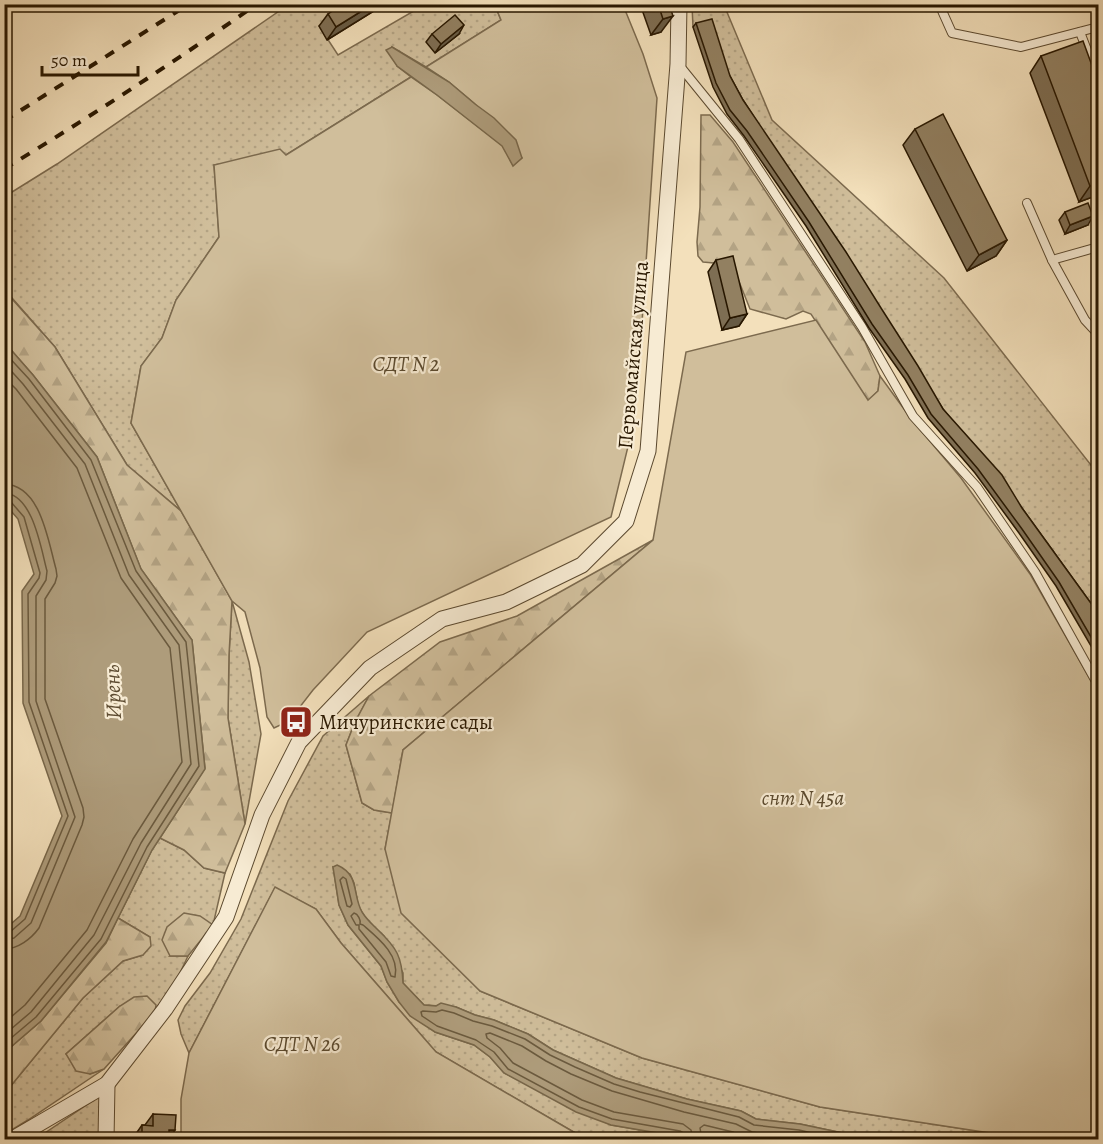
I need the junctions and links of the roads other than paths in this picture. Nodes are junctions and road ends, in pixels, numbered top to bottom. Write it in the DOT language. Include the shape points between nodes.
graph roads {
  1 [pos="679,4"];
  2 [pos="939,4"];
  3 [pos="1098,27"];
  4 [pos="1080,32"];
  5 [pos="678,64"];
  6 [pos="1098,79"];
  7 [pos="1027,203"];
  8 [pos="1098,247"];
  9 [pos="1052,260"];
  10 [pos="1098,333"];
  11 [pos="1098,685"];
  12 [pos="107,1084"];
  13 [pos="11,1140"];
  14 [pos="106,1140"];
  1 -- 5 [label="street, Первомайская улица"];
  2 -- 4 [label="lane" via="952,33 1021,47"];
  3 -- 4 [label="lane"];
  4 -- 6 [label="lane"];
  5 -- 11 [label="lane" via="739,139 862,327 913,416 977,487 1035,572"];
  5 -- 12 [label="street, Первомайская улица" via="648,451 626,521 582,565 506,602 442,619 370,668 299,742 262,815 226,917 165,1009"];
  7 -- 9 [label="lane"];
  8 -- 9 [label="lane"];
  9 -- 10 [label="lane" via="1085,320"];
  12 -- 13 [label="street, Первомайская улица"];
  12 -- 14 [label="street"];
}
